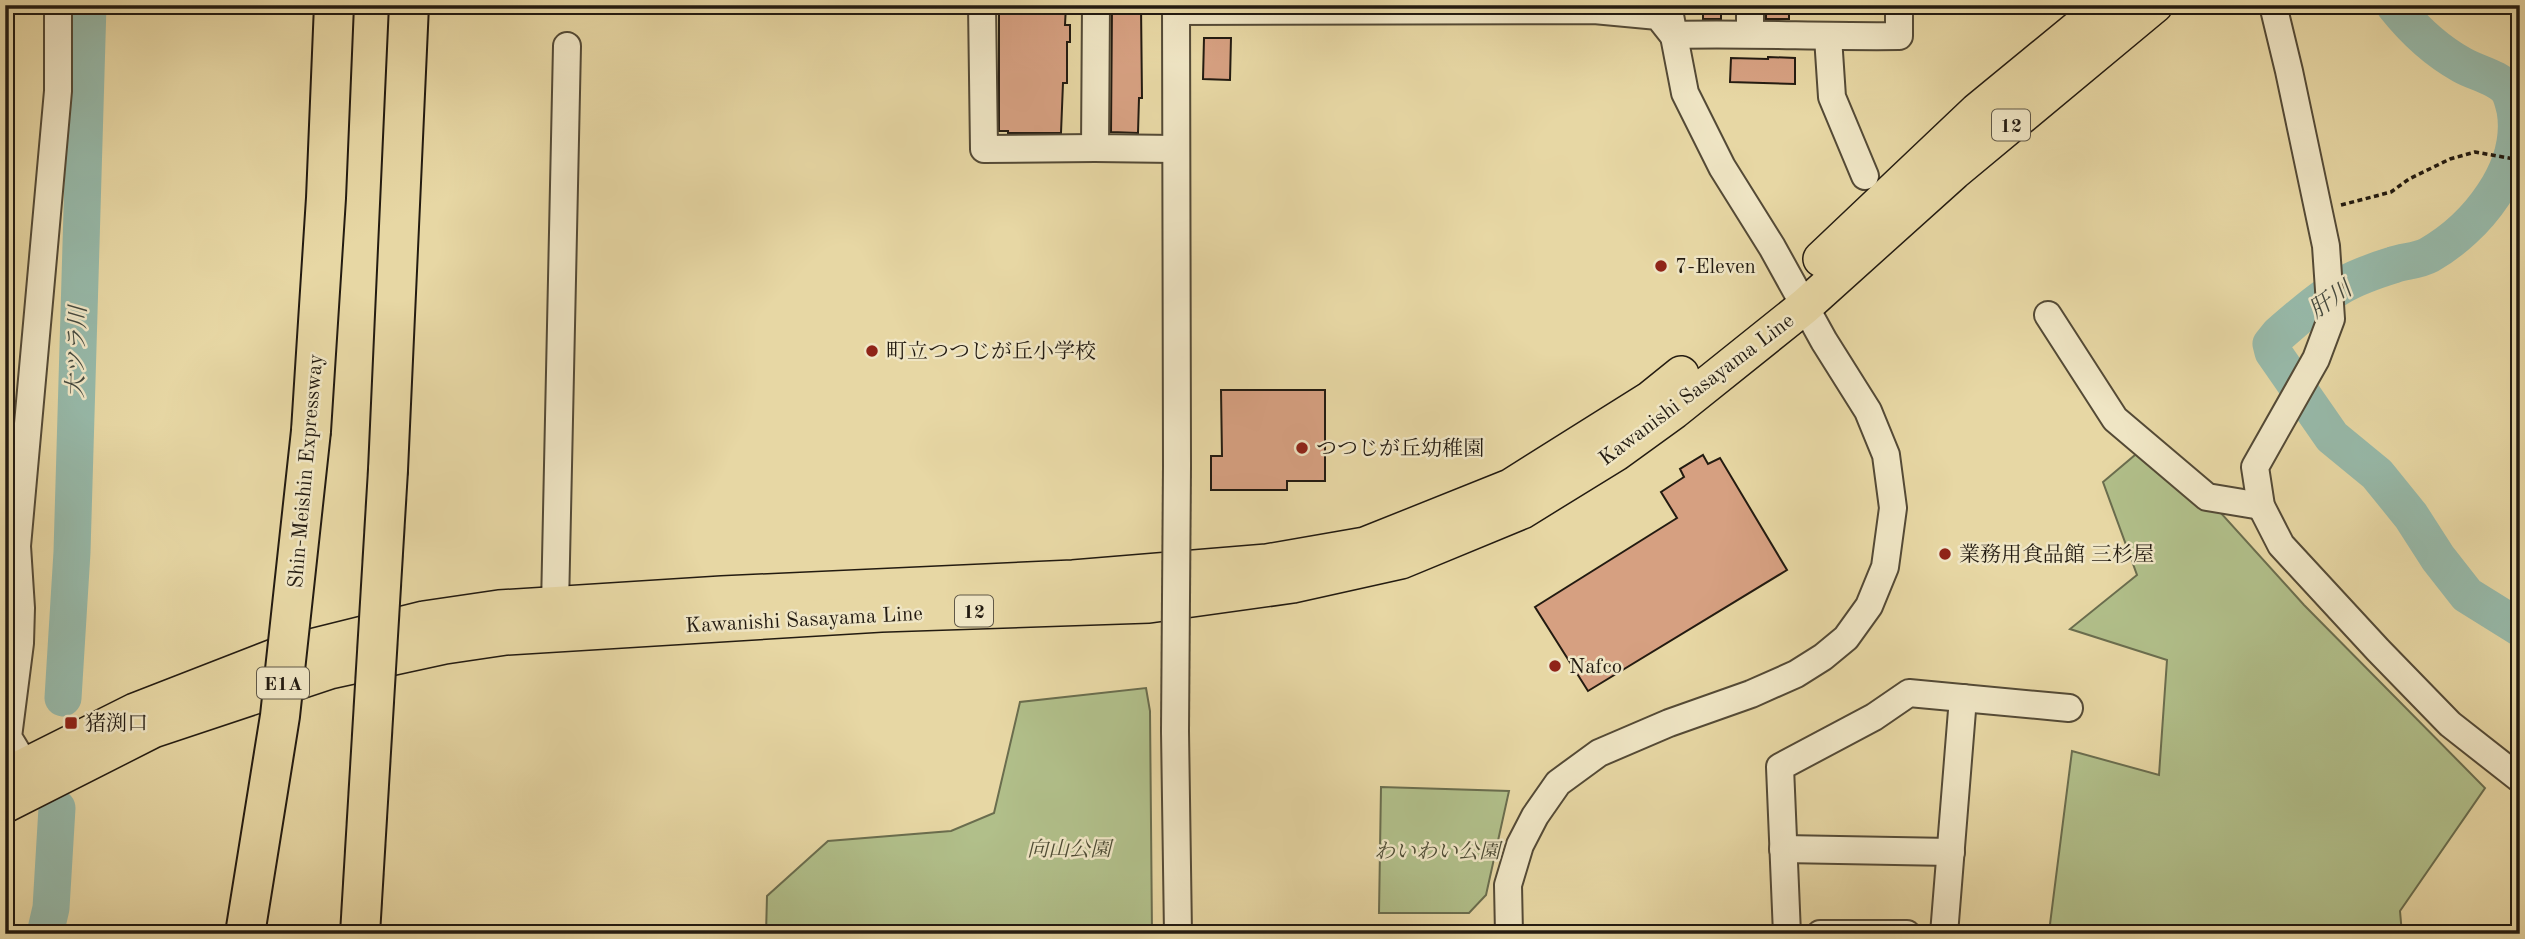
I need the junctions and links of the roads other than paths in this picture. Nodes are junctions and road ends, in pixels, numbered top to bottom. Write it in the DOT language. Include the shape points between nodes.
graph roads {
  1 [pos="58,5"];
  2 [pos="334,5"];
  3 [pos="409,5"];
  4 [pos="982,5"];
  5 [pos="1096,5"];
  6 [pos="1668,5"];
  7 [pos="1751,5"];
  8 [pos="1899,5"];
  9 [pos="2106,5"];
  10 [pos="2155,5"];
  11 [pos="2273,5"];
  12 [pos="1176,8"];
  13 [pos="1254,8"];
  14 [pos="1482,8"];
  15 [pos="1594,8"];
  16 [pos="1369,9"];
  17 [pos="1750,33"];
  18 [pos="1673,35"];
  19 [pos="1828,37"];
  20 [pos="567,46"];
  21 [pos="1096,148"];
  22 [pos="1175,149"];
  23 [pos="1865,176"];
  24 [pos="1863,237"];
  25 [pos="1799,296"];
  26 [pos="2048,315"];
  27 [pos="16,432"];
  28 [pos="2261,506"];
  29 [pos="555,606"];
  30 [pos="1963,698"];
  31 [pos="2070,708"];
  32 [pos="15,770"];
  33 [pos="2520,779"];
  34 [pos="5,805"];
  35 [pos="1783,849"];
  36 [pos="1951,852"];
  37 [pos="245,934"];
  38 [pos="360,934"];
  39 [pos="1178,934"];
  40 [pos="1510,934"];
  41 [pos="1787,934"];
  42 [pos="1820,934"];
  43 [pos="1907,934"];
  44 [pos="1944,934"];
  1 -- 27 [label="street" via="58,91"];
  2 -- 37 [label="highway, Shin-Meishin Expressway / E1A, bridge" via="311,431 280,716"];
  3 -- 38 [label="highway, bridge" via="388,470"];
  4 -- 21 [label="street" via="984,149"];
  5 -- 21 [label="street"];
  6 -- 18 [label="street"];
  7 -- 17 [label="street"];
  8 -- 19 [label="street" via="1899,36"];
  9 -- 24 [label="main road, Kawanishi Sasayama Line / 12" via="1977,111"];
  10 -- 24 [label="main road, Kawanishi Sasayama Line / 12" via="1954,172"];
  11 -- 28 [label="street" via="2326,246 2331,319 2316,359 2255,467"];
  12 -- 13 [label="street"];
  12 -- 22 [label="street"];
  13 -- 16 [label="street"];
  14 -- 15 [label="street"];
  14 -- 16 [label="street"];
  15 -- 18 [label="street" via="1658,16"];
  17 -- 18 [label="street"];
  17 -- 19 [label="street"];
  18 -- 25 [label="street" via="1685,93 1722,167"];
  19 -- 23 [label="street" via="1832,97"];
  20 -- 29 [label="street"];
  21 -- 22 [label="street"];
  22 -- 39 [label="street, bridge"];
  24 -- 25 [label="main road, Kawanishi Sasayama Line / 12"];
  25 -- 29 [label="main road, Kawanishi Sasayama Line / 12" via="1650,399 1510,487 1365,545 1267,562 1073,578"];
  25 -- 34 [label="main road, Kawanishi Sasayama Line / 12" via="1674,411 1616,453 1522,511 1401,561 1293,585 1149,606 881,614 506,637 445,646 330,671 153,730"];
  25 -- 40 [label="street" via="1868,411 1886,455 1893,508 1885,567 1869,606 1846,638 1796,674 1598,753 1558,783 1520,845 1508,885"];
  26 -- 28 [label="street" via="2115,419 2207,497"];
  27 -- 32 [label="street" via="21,608 8,737"];
  28 -- 33 [label="street" via="2281,545 2378,650 2450,724"];
  29 -- 32 [label="main road, Kawanishi Sasayama Line / 12" via="499,608 424,619 279,655 135,711"];
  30 -- 31 [label="street"];
  30 -- 35 [label="street" via="1909,693 1780,767"];
  30 -- 36 [label="street"];
  35 -- 36 [label="street"];
  35 -- 41 [label="street"];
  36 -- 44 [label="street"];
  42 -- 43 [label="street"];
}
